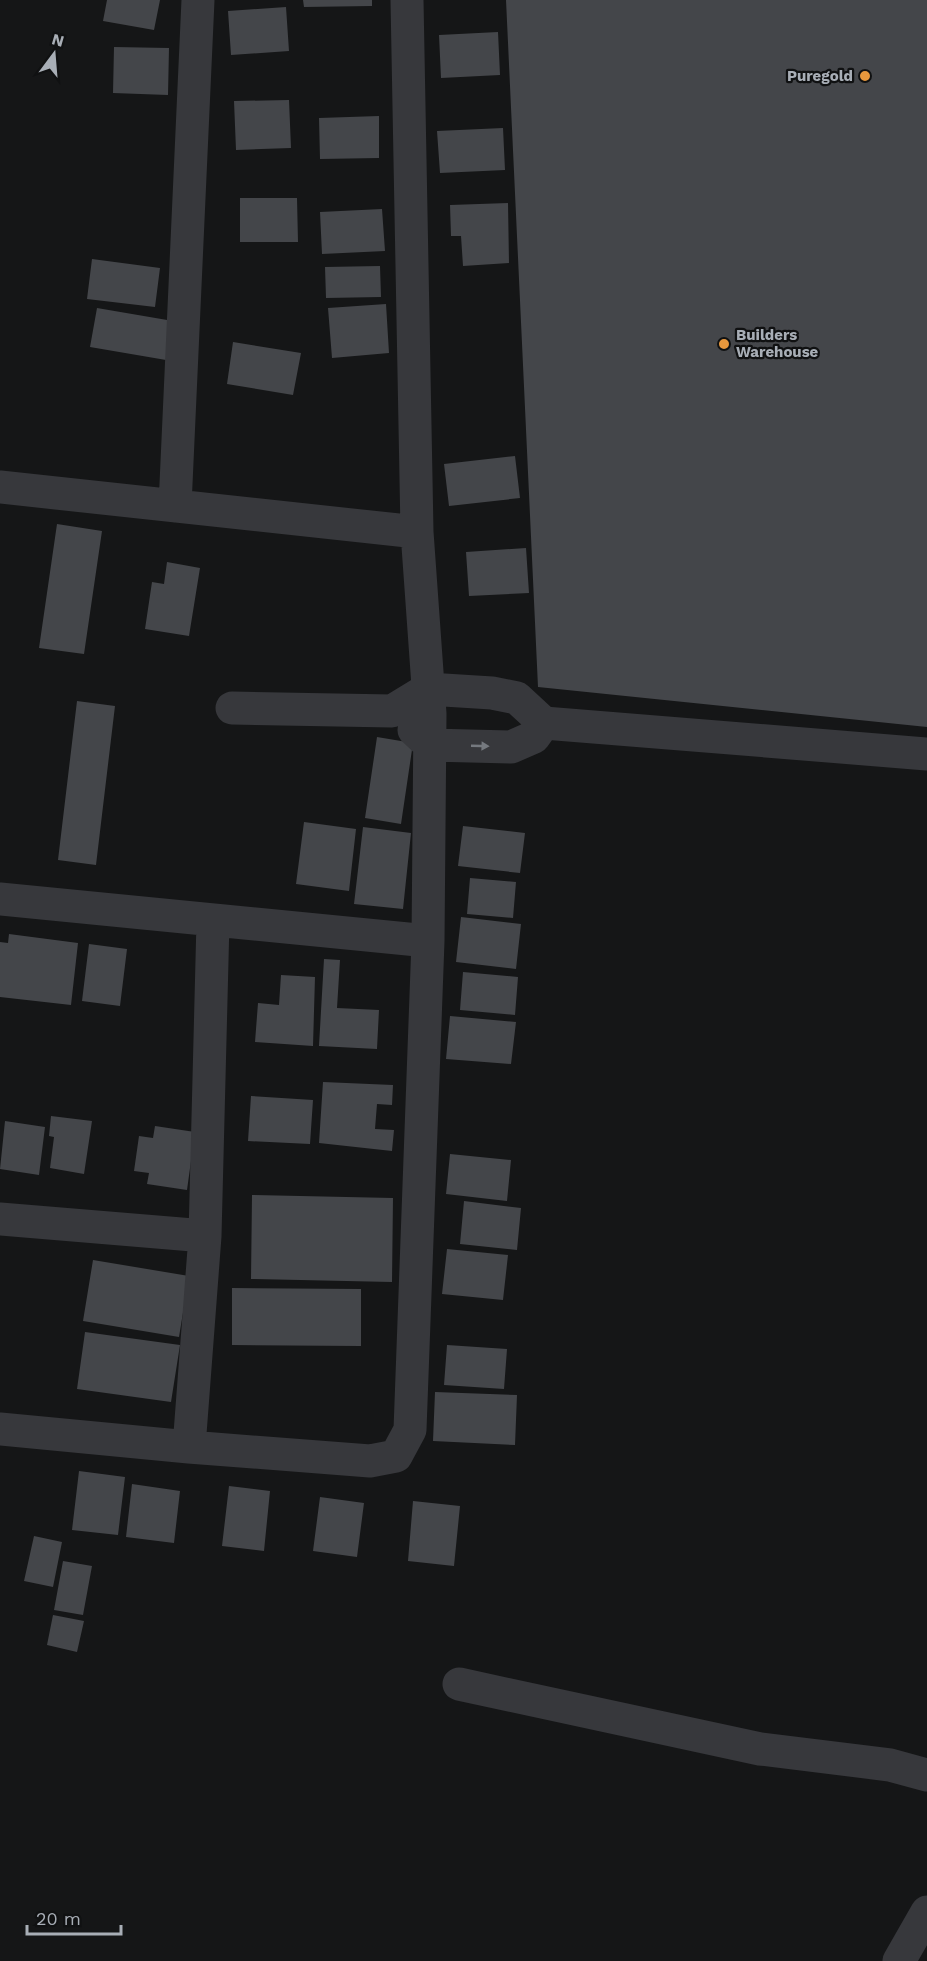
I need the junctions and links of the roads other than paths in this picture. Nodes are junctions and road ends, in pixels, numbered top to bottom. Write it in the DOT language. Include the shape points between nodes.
graph roads {
  1 [pos="198,0"];
  2 [pos="407,0"];
  3 [pos="0,487"];
  4 [pos="175,506"];
  5 [pos="417,532"];
  6 [pos="428,689"];
  7 [pos="232,708"];
  8 [pos="392,711"];
  9 [pos="544,723"];
  10 [pos="430,745"];
  11 [pos="927,754"];
  12 [pos="0,899"];
  13 [pos="213,921"];
  14 [pos="428,941"];
  15 [pos="0,1219"];
  16 [pos="205,1236"];
  17 [pos="0,1429"];
  18 [pos="189,1447"];
  19 [pos="459,1684"];
  20 [pos="927,1775"];
  21 [pos="927,1912"];
  22 [pos="899,1961"];
  1 -- 4 [label="street"];
  2 -- 5 [label="street"];
  3 -- 4 [label="street"];
  4 -- 5 [label="street"];
  5 -- 6 [label="street"];
  6 -- 8 [label="street"];
  6 -- 9 [label="street" via="517,698"];
  6 -- 10 [label="street"];
  7 -- 8 [label="street"];
  8 -- 10 [label="street"];
  10 -- 9 [label="street, one-way" via="511,747 534,737"];
  9 -- 11 [label="street"];
  10 -- 14 [label="street"];
  12 -- 13 [label="street"];
  13 -- 14 [label="street"];
  13 -- 16 [label="street"];
  14 -- 18 [label="street" via="410,1430 396,1456 370,1461"];
  15 -- 16 [label="street"];
  16 -- 18 [label="street"];
  17 -- 18 [label="street"];
  19 -- 20 [label="street" via="760,1749 890,1765"];
  21 -- 22 [label="street"];
}
